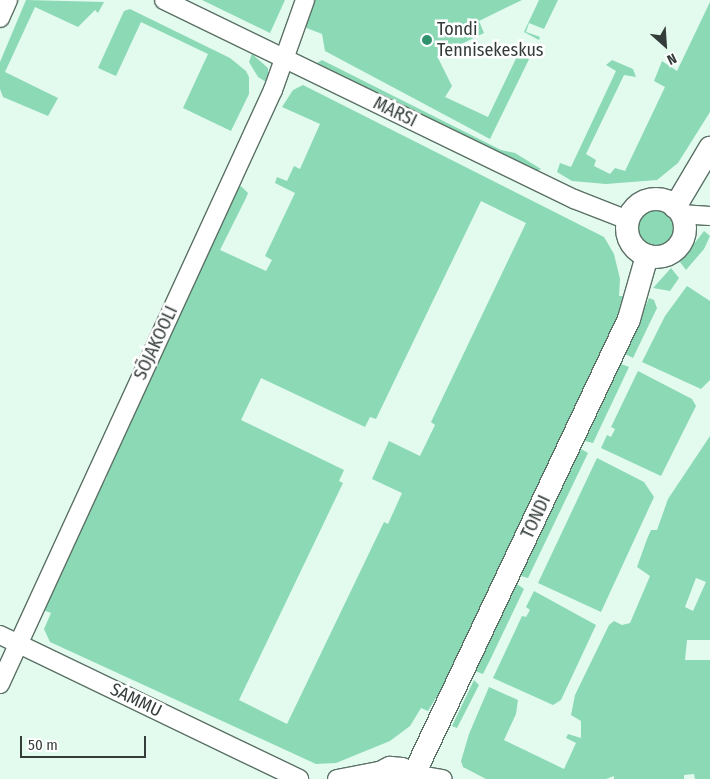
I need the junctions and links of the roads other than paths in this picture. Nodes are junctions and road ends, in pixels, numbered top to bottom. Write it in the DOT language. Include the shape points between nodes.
graph roads {
  1 [pos="8,0"];
  2 [pos="164,0"];
  3 [pos="306,0"];
  4 [pos="0,18"];
  5 [pos="283,58"];
  6 [pos="710,148"];
  7 [pos="678,210"];
  8 [pos="710,216"];
  9 [pos="628,220"];
  10 [pos="647,256"];
  11 [pos="0,635"];
  12 [pos="18,643"];
  13 [pos="0,684"];
  14 [pos="373,775"];
  15 [pos="416,776"];
  16 [pos="298,779"];
  17 [pos="337,779"];
  18 [pos="443,779"];
  1 -- 4 [label="street"];
  2 -- 5 [label="street, MARSI"];
  3 -- 5 [label="street, SÕJAKOOLI"];
  5 -- 9 [label="street, MARSI" via="574,199"];
  5 -- 12 [label="street, SÕJAKOOLI" via="273,90"];
  6 -- 7 [label="street"];
  7 -- 8 [label="street"];
  7 -- 9 [label="street" via="667,201 648,200 632,211"];
  7 -- 10 [label="street" via="684,233 675,250 657,257"];
  9 -- 10 [label="street" via="628,238"];
  10 -- 15 [label="street, TONDI" via="630,319"];
  11 -- 12 [label="street, SAMMU"];
  12 -- 13 [label="street, SÕJAKOOLI"];
  12 -- 16 [label="street, SAMMU"];
  14 -- 15 [label="street" via="402,769"];
  14 -- 17 [label="street"];
  15 -- 18 [label="street"];
}
